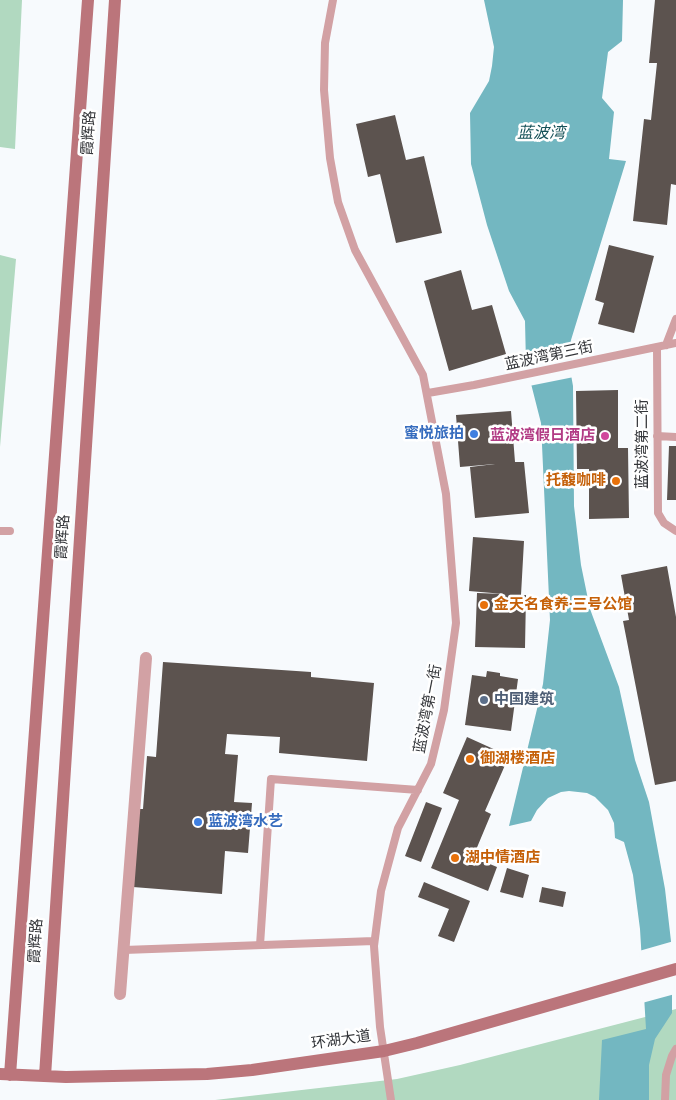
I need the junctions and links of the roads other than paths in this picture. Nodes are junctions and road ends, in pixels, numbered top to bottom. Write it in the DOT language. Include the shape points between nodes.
graph roads {
  1 [pos="88,0"];
  2 [pos="115,0"];
  3 [pos="332,0"];
  4 [pos="676,319"];
  5 [pos="676,343"];
  6 [pos="666,345"];
  7 [pos="657,347"];
  8 [pos="428,393"];
  9 [pos="657,436"];
  10 [pos="676,437"];
  11 [pos="0,531"];
  12 [pos="10,531"];
  13 [pos="676,531"];
  14 [pos="146,658"];
  15 [pos="418,790"];
  16 [pos="374,941"];
  17 [pos="260,945"];
  18 [pos="124,950"];
  19 [pos="676,969"];
  20 [pos="120,994"];
  21 [pos="676,1049"];
  22 [pos="384,1051"];
  23 [pos="5,1075"];
  24 [pos="45,1076"];
  25 [pos="391,1100"];
  26 [pos="665,1100"];
  1 -- 23 [label="street, 霞辉路"];
  2 -- 24 [label="street, 霞辉路"];
  3 -- 8 [label="lane, 蓝波湾第一街" via="325,43 324,90 338,202 355,250 423,375"];
  4 -- 6 [label="lane"];
  5 -- 6 [label="lane, 蓝波湾第三街"];
  6 -- 7 [label="lane, 蓝波湾第三街"];
  7 -- 8 [label="lane, 蓝波湾第三街"];
  7 -- 9 [label="lane, 蓝波湾第二街"];
  8 -- 15 [label="lane, 蓝波湾第一街" via="446,494 456,623 444,710 431,764"];
  9 -- 10 [label="lane"];
  9 -- 13 [label="lane, 蓝波湾第二街" via="658,513 664,523"];
  11 -- 12 [label="lane"];
  14 -- 18 [label="street"];
  15 -- 16 [label="lane, 蓝波湾第一街" via="398,828 381,891"];
  15 -- 17 [label="lane" via="271,779"];
  16 -- 17 [label="lane"];
  16 -- 22 [label="lane, 蓝波湾第一街"];
  17 -- 18 [label="lane"];
  18 -- 20 [label="street"];
  19 -- 22 [label="street, 环湖大道"];
  21 -- 26 [label="lane" via="666,1075"];
  22 -- 24 [label="street, 环湖大道" via="207,1074"];
  22 -- 25 [label="lane, 蓝波湾第一街"];
  23 -- 24 [label="street, 环湖大道"];
}
